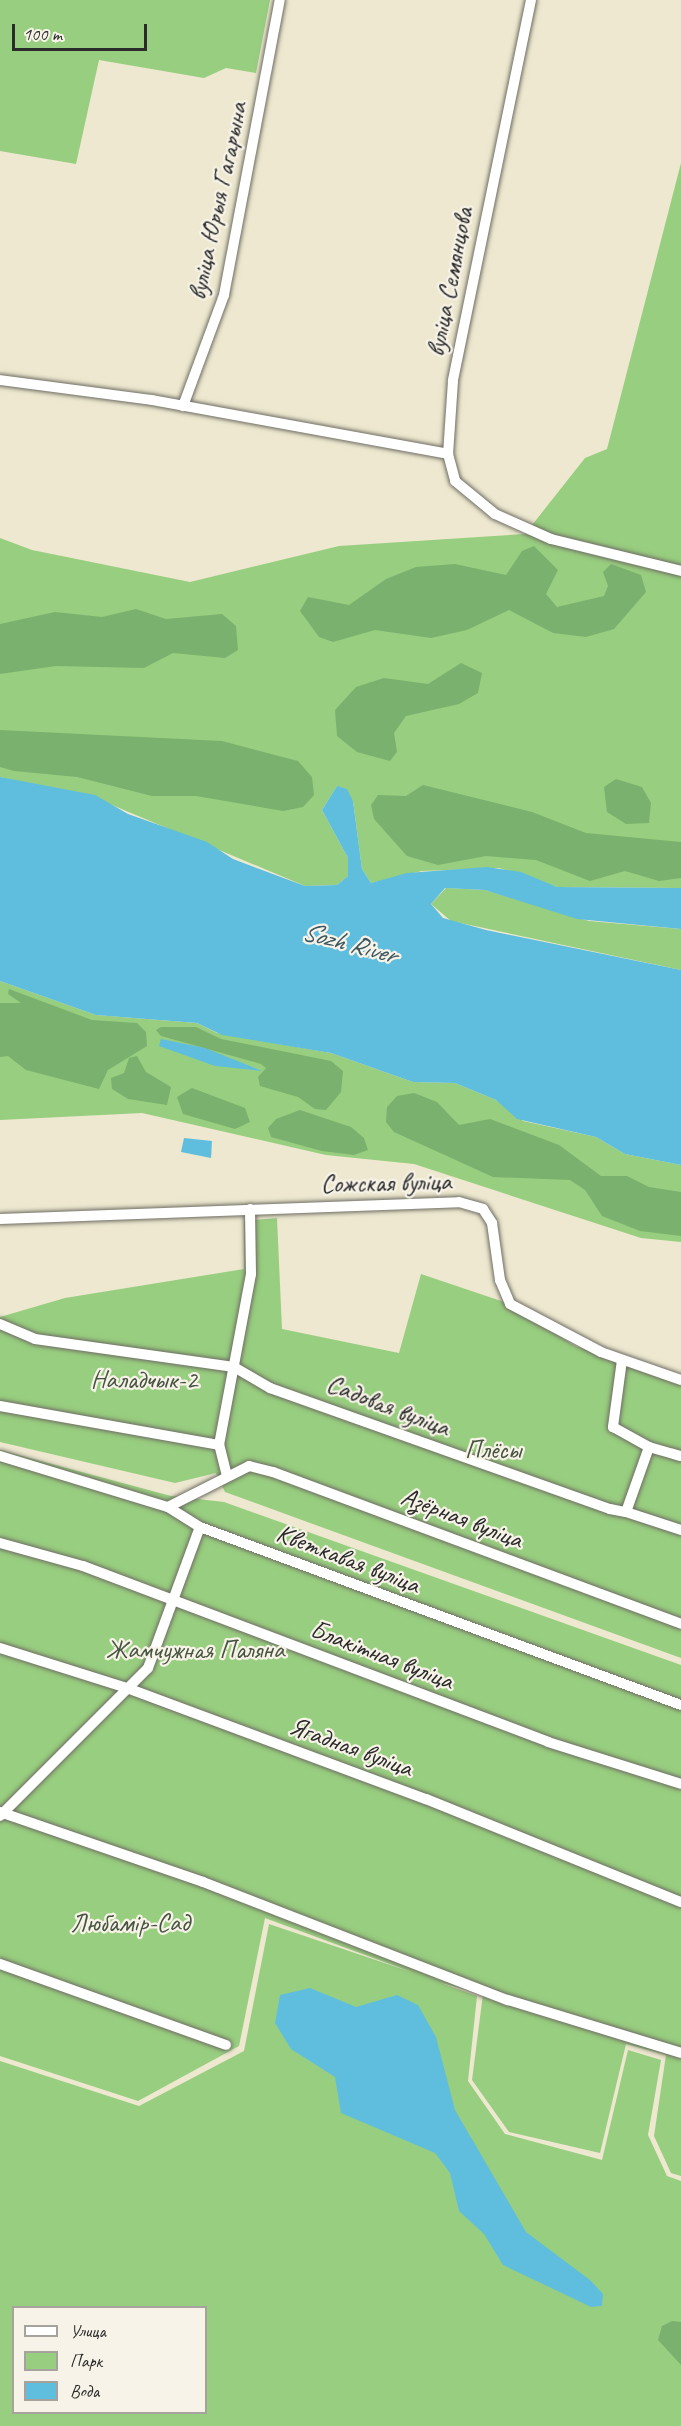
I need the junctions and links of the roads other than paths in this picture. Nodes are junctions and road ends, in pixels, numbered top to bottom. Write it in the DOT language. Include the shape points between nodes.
graph roads {
  1 [pos="280,0"];
  2 [pos="531,0"];
  3 [pos="0,380"];
  4 [pos="183,406"];
  5 [pos="448,454"];
  6 [pos="681,571"];
  7 [pos="250,1209"];
  8 [pos="0,1219"];
  9 [pos="0,1324"];
  10 [pos="621,1360"];
  11 [pos="234,1367"];
  12 [pos="681,1380"];
  13 [pos="0,1407"];
  14 [pos="219,1445"];
  15 [pos="649,1447"];
  16 [pos="0,1456"];
  17 [pos="681,1456"];
  18 [pos="227,1476"];
  19 [pos="168,1507"];
  20 [pos="626,1512"];
  21 [pos="200,1527"];
  22 [pos="681,1530"];
  23 [pos="0,1543"];
  24 [pos="175,1602"];
  25 [pos="681,1624"];
  26 [pos="0,1648"];
  27 [pos="127,1688"];
  28 [pos="681,1705"];
  29 [pos="681,1784"];
  30 [pos="1,1813"];
  31 [pos="681,1902"];
  32 [pos="0,1964"];
  33 [pos="226,2045"];
  34 [pos="681,2053"];
  1 -- 4 [label="street, вуліца Юрыя Гагарына" via="225,295"];
  2 -- 5 [label="street, вуліца Семянцова" via="453,381"];
  3 -- 4 [label="street"];
  4 -- 5 [label="street"];
  5 -- 6 [label="street, вуліца Семянцова" via="455,481 480,505 534,532 667,571"];
  7 -- 8 [label="street, Сожская вуліца"];
  7 -- 10 [label="street, Сожская вуліца" via="428,1202 483,1209 492,1223 500,1280 510,1304"];
  7 -- 11 [label="street" via="251,1274"];
  9 -- 11 [label="street" via="35,1340"];
  10 -- 12 [label="street, Сожская вуліца"];
  10 -- 15 [label="street" via="614,1427"];
  11 -- 14 [label="street"];
  11 -- 20 [label="street, Садовая вуліца" via="270,1388"];
  13 -- 14 [label="street"];
  14 -- 18 [label="street"];
  15 -- 17 [label="street"];
  15 -- 20 [label="street"];
  16 -- 19 [label="street, Кветкавая вуліца"];
  18 -- 19 [label="street, Азёрная вуліца"];
  18 -- 25 [label="street, Азёрная вуліца" via="249,1466 273,1472"];
  19 -- 21 [label="street, Кветкавая вуліца"];
  20 -- 22 [label="street, Садовая вуліца"];
  21 -- 24 [label="street"];
  21 -- 28 [label="street, Кветкавая вуліца"];
  23 -- 24 [label="street, Блакітная вуліца"];
  24 -- 27 [label="street" via="148,1668"];
  24 -- 29 [label="street, Блакітная вуліца" via="548,1742"];
  26 -- 27 [label="street, Ягадная вуліца"];
  27 -- 30 [label="street"];
  27 -- 31 [label="street, Ягадная вуліца" via="426,1799"];
  30 -- 34 [label="street" via="203,1882 508,2000"];
  32 -- 33 [label="street"];
}
